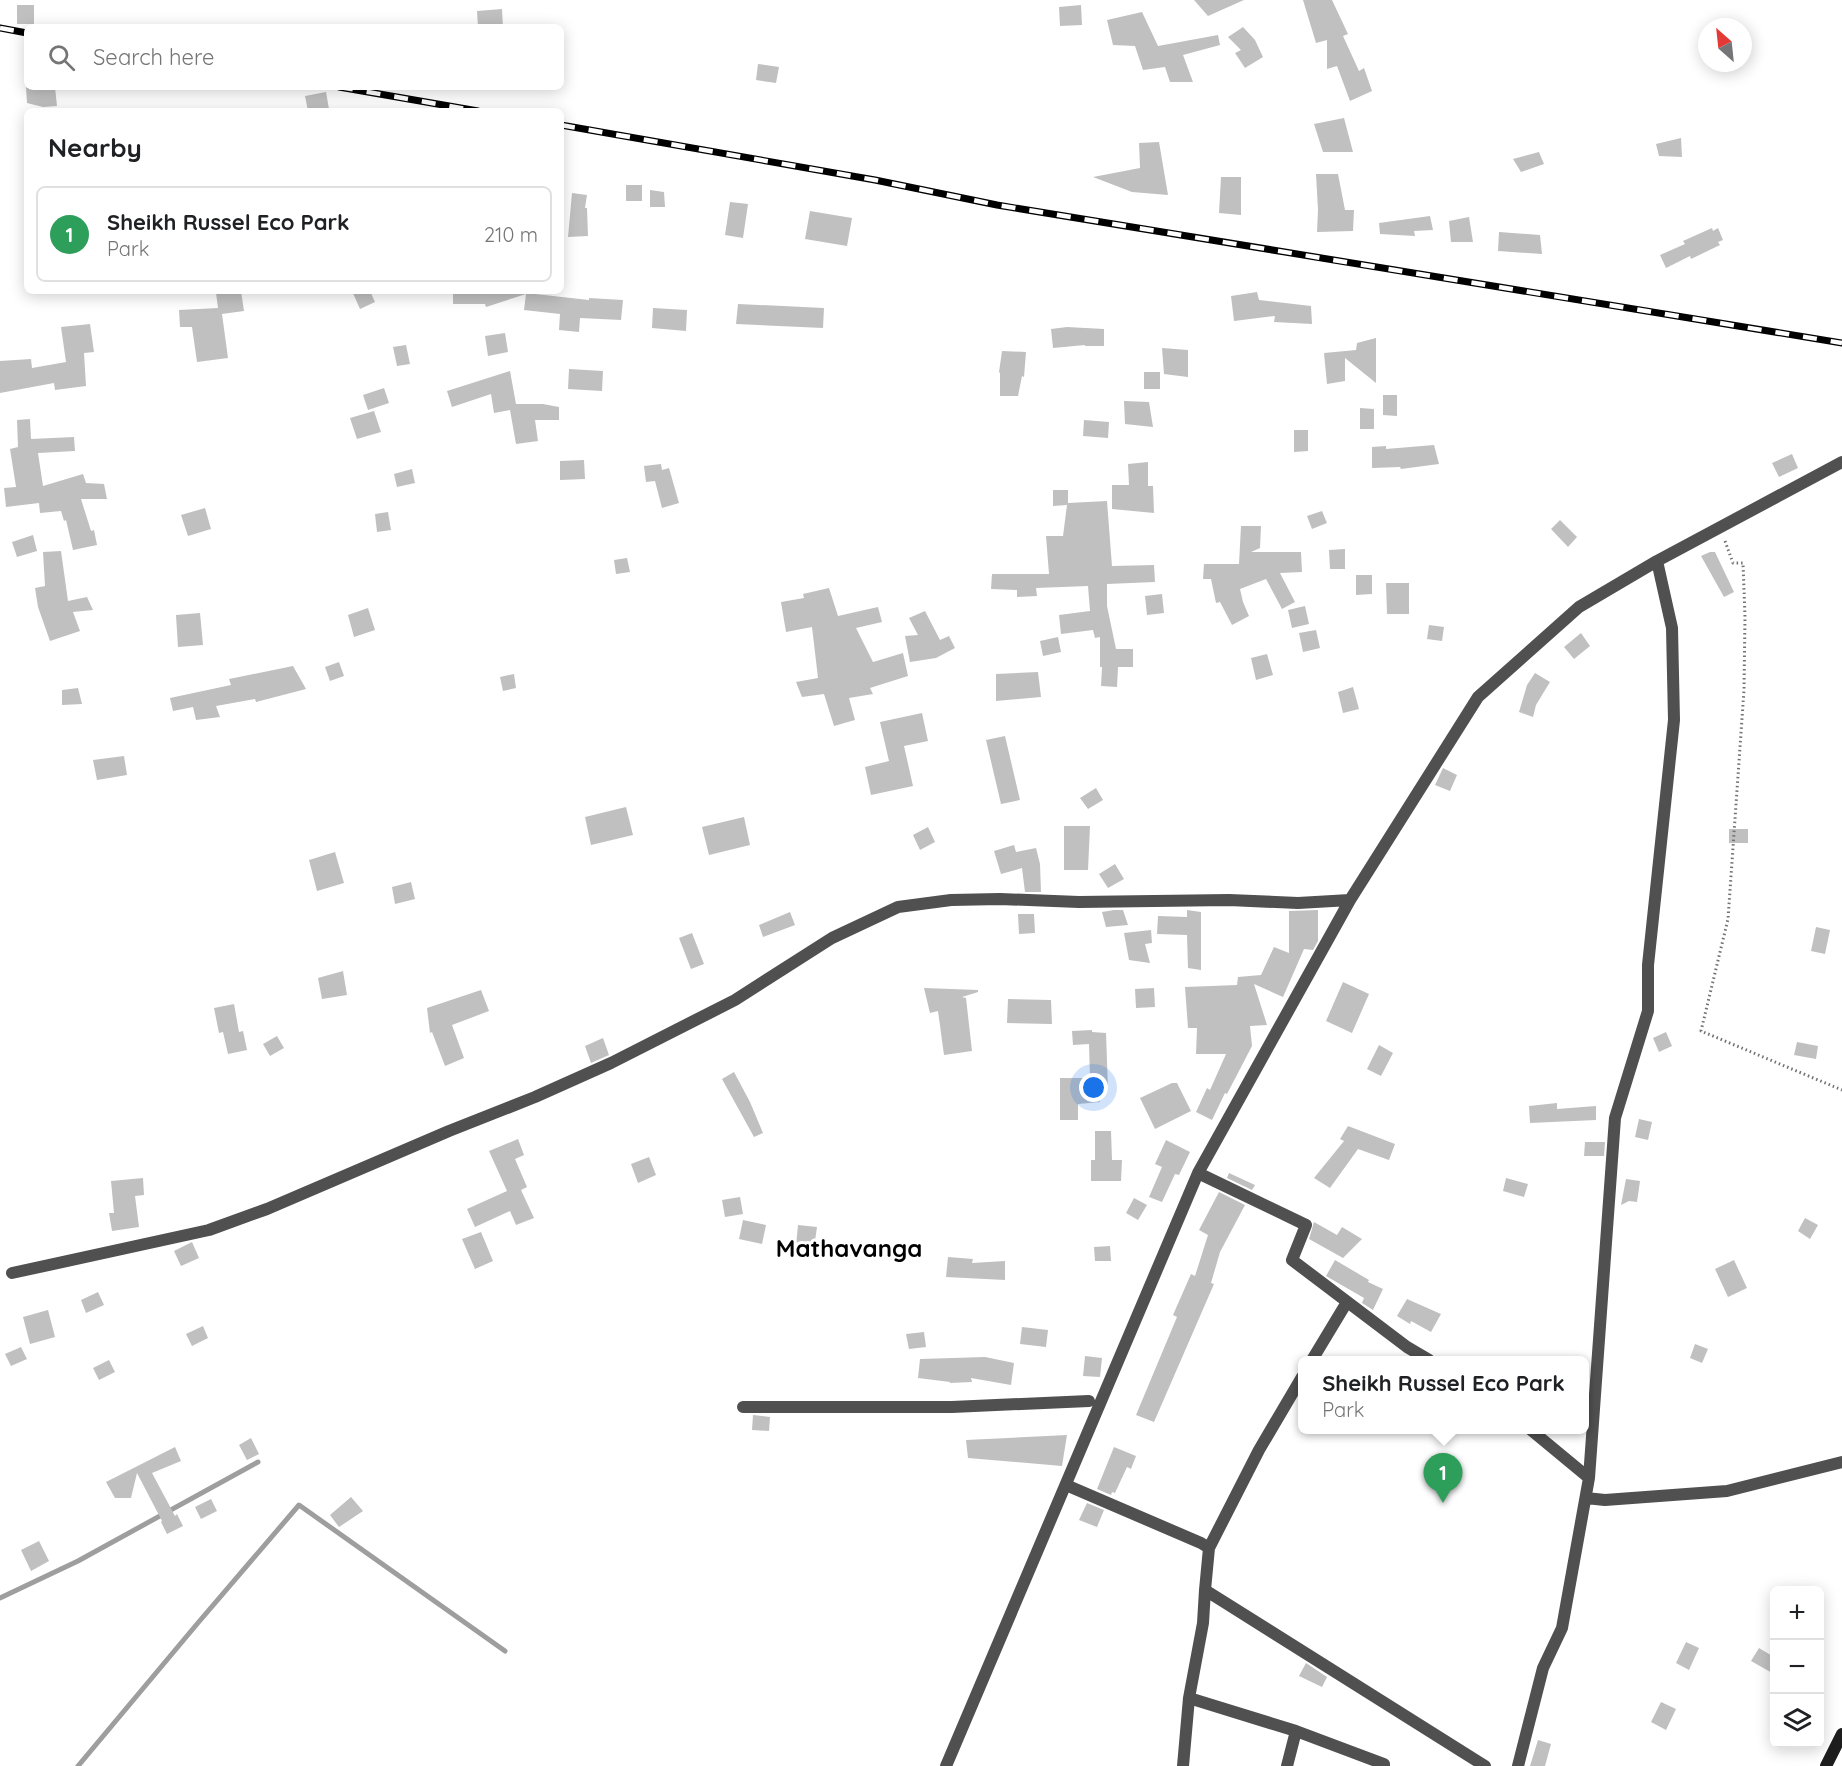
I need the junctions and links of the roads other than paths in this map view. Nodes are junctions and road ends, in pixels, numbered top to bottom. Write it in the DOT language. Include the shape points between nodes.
graph roads {
  1 [pos="1842,462"];
  2 [pos="1657,561"];
  3 [pos="1350,900"];
  4 [pos="1198,1173"];
  5 [pos="12,1273"];
  6 [pos="1347,1302"];
  7 [pos="1314,1356"];
  8 [pos="1422,1356"];
  9 [pos="1298,1384"];
  10 [pos="1089,1401"];
  11 [pos="743,1407"];
  12 [pos="1537,1434"];
  13 [pos="1842,1462"];
  14 [pos="1589,1478"];
  15 [pos="1065,1485"];
  16 [pos="1586,1498"];
  17 [pos="1209,1548"];
  18 [pos="1206,1590"];
  19 [pos="1189,1698"];
  20 [pos="1296,1731"];
  21 [pos="1842,1734"];
  22 [pos="946,1766"];
  23 [pos="1183,1766"];
  24 [pos="1287,1766"];
  25 [pos="1384,1766"];
  26 [pos="1485,1766"];
  27 [pos="1518,1766"];
  28 [pos="1826,1766"];
  1 -- 2 [label="street"];
  2 -- 3 [label="street" via="1579,607 1478,697"];
  2 -- 14 [label="street" via="1672,628 1674,720 1648,965 1648,1011 1615,1118"];
  3 -- 4 [label="street"];
  3 -- 5 [label="street" via="1298,903 1000,899 898,907 832,938 735,1000 611,1063 267,1209 209,1230"];
  4 -- 6 [label="street" via="1306,1226 1292,1260"];
  4 -- 15 [label="street"];
  6 -- 7 [label="street"];
  6 -- 8 [label="street"];
  9 -- 17 [label="street"];
  10 -- 11 [label="street" via="952,1407"];
  12 -- 14 [label="street"];
  13 -- 16 [label="street" via="1727,1491"];
  14 -- 16 [label="street"];
  15 -- 17 [label="street"];
  15 -- 22 [label="street"];
  16 -- 27 [label="street" via="1562,1628 1543,1668"];
  17 -- 18 [label="street"];
  18 -- 19 [label="street"];
  18 -- 26 [label="street"];
  19 -- 20 [label="street"];
  19 -- 23 [label="street"];
  20 -- 24 [label="street"];
  20 -- 25 [label="street"];
  21 -- 28 [label="street"];
}
